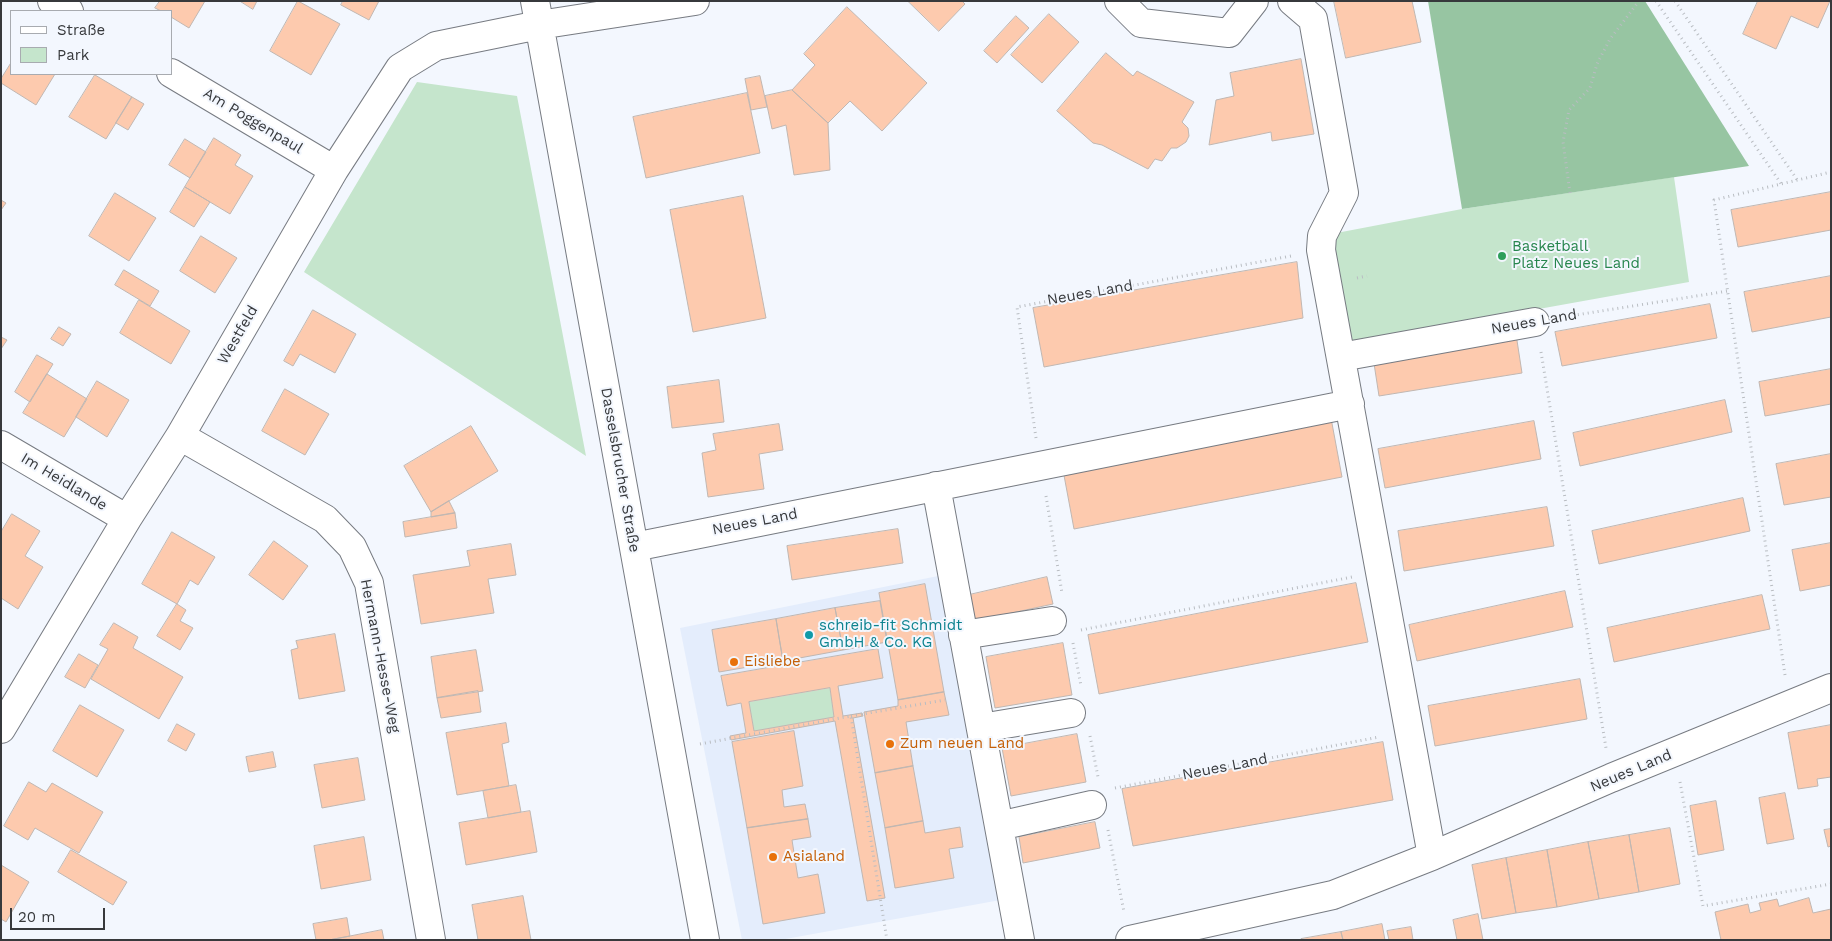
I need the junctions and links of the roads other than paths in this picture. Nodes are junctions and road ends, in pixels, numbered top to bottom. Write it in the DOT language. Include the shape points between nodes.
graph roads {
  1 [pos="52,1"];
  2 [pos="695,1"];
  3 [pos="1119,1"];
  4 [pos="1254,1"];
  5 [pos="1292,1"];
  6 [pos="67,10"];
  7 [pos="537,13"];
  8 [pos="172,74"];
  9 [pos="334,170"];
  10 [pos="1535,322"];
  11 [pos="1342,357"];
  12 [pos="1350,404"];
  13 [pos="180,436"];
  14 [pos="1,445"];
  15 [pos="936,486"];
  16 [pos="127,519"];
  17 [pos="634,547"];
  18 [pos="1058,610"];
  19 [pos="963,635"];
  20 [pos="1831,688"];
  21 [pos="1080,710"];
  22 [pos="981,728"];
  23 [pos="1,729"];
  24 [pos="1100,792"];
  25 [pos="999,826"];
  26 [pos="1432,856"];
  27 [pos="1128,930"];
  28 [pos="431,940"];
  29 [pos="705,940"];
  30 [pos="1020,940"];
  1 -- 6 [label="street"];
  2 -- 7 [label="street, Westfeld"];
  3 -- 4 [label="street" via="1141,23 1229,33"];
  5 -- 11 [label="street" via="1313,19 1344,193 1322,236 1321,250"];
  7 -- 9 [label="street, Westfeld" via="436,46 400,68"];
  7 -- 17 [label="street, Dasselsbrucher Straße"];
  8 -- 9 [label="street, Am Poggenpaul"];
  9 -- 13 [label="street, Westfeld"];
  10 -- 11 [label="street, Neues Land"];
  11 -- 12 [label="street"];
  12 -- 15 [label="street, Neues Land"];
  12 -- 26 [label="street"];
  13 -- 16 [label="street, Westfeld"];
  13 -- 28 [label="street, Hermann-Hesse-Weg" via="325,518 352,547 369,583"];
  14 -- 16 [label="street, Im Heidlande"];
  15 -- 17 [label="street, Neues Land"];
  15 -- 19 [label="street"];
  16 -- 23 [label="street, Westfeld"];
  17 -- 29 [label="street, Dasselsbrucher Straße"];
  18 -- 19 [label="street"];
  19 -- 22 [label="street"];
  20 -- 26 [label="street, Neues Land"];
  21 -- 22 [label="street"];
  22 -- 25 [label="street"];
  24 -- 25 [label="street"];
  25 -- 30 [label="street"];
  26 -- 27 [label="street, Neues Land" via="1333,896"];
}
